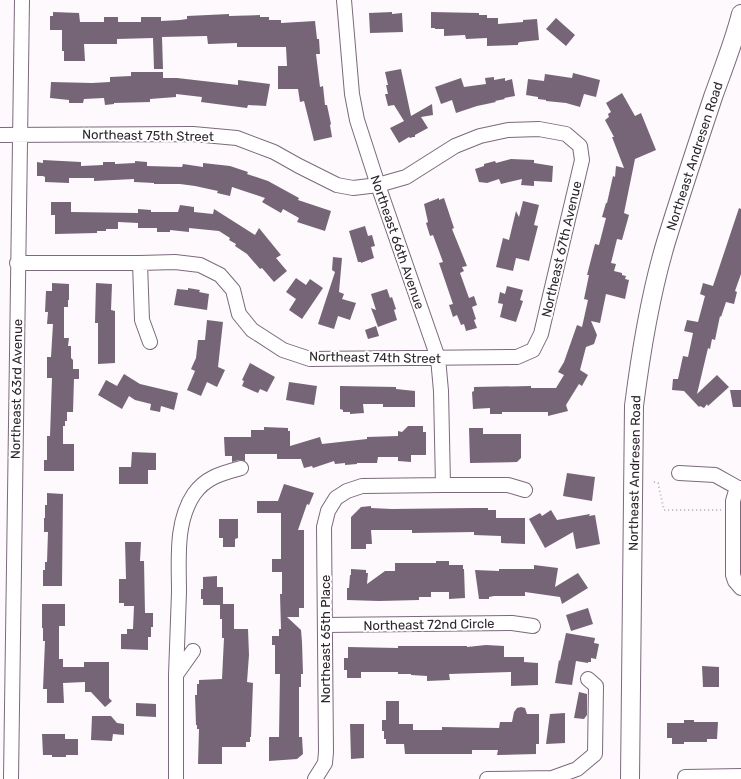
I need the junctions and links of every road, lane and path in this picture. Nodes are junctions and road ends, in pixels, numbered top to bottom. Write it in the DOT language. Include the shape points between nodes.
graph roads {
  1 [pos="22,0"];
  2 [pos="344,0"];
  3 [pos="741,14"];
  4 [pos="0,134"];
  5 [pos="20,135"];
  6 [pos="580,146"];
  7 [pos="378,185"];
  8 [pos="17,263"];
  9 [pos="140,263"];
  10 [pos="150,342"];
  11 [pos="533,350"];
  12 [pos="438,358"];
  13 [pos="241,468"];
  14 [pos="679,473"];
  15 [pos="654,482"];
  16 [pos="443,485"];
  17 [pos="740,488"];
  18 [pos="525,490"];
  19 [pos="722,510"];
  20 [pos="741,588"];
  21 [pos="325,625"];
  22 [pos="533,626"];
  23 [pos="192,651"];
  24 [pos="176,675"];
  25 [pos="588,679"];
  26 [pos="685,776"];
  27 [pos="741,776"];
  28 [pos="723,778"];
  29 [pos="11,779"];
  30 [pos="176,779"];
  31 [pos="315,779"];
  32 [pos="487,779"];
  33 [pos="630,779"];
  1 -- 5 [label="street, Northeast 63rd Avenue"];
  2 -- 7 [label="street, Northeast 66th Avenue" via="353,100"];
  3 -- 33 [label="main road, Northeast Andresen Road" via="666,242 640,359 634,406"];
  4 -- 5 [label="street, Northeast 75th Street"];
  5 -- 7 [label="street, Northeast 75th Street" via="192,134 237,138 274,152 337,185 353,188"];
  5 -- 8 [label="street, Northeast 63rd Avenue"];
  6 -- 7 [label="street, Northeast 75th Street" via="566,134 539,129 508,130 480,136 455,146 406,176"];
  6 -- 11 [label="street, Northeast 67th Avenue" via="582,160 541,334"];
  7 -- 12 [label="street, Northeast 66th Avenue"];
  8 -- 9 [label="street, Northeast 74th Street"];
  8 -- 29 [label="street, Northeast 63rd Avenue"];
  9 -- 10 [label="street" via="142,320"];
  9 -- 12 [label="street, Northeast 74th Street" via="175,262 200,265 220,275 233,290 239,314 252,330 283,350 310,359"];
  11 -- 12 [label="street, Northeast 74th Street" via="517,357"];
  12 -- 16 [label="street, Northeast 66th Avenue"];
  13 -- 24 [label="street" via="217,474 205,482 185,511 180,534"];
  14 -- 17 [label="street" via="715,475"];
  15 -- 19 [label="path" via="658,483 664,510"];
  16 -- 18 [label="street" via="508,485"];
  16 -- 21 [label="street, Northeast 65th Place" via="362,486 336,498 328,511 324,527"];
  17 -- 20 [label="street" via="733,501 733,575"];
  21 -- 22 [label="street, Northeast 72nd Circle" via="512,623"];
  21 -- 31 [label="street, Northeast 65th Place" via="326,752 325,764"];
  23 -- 24 [label="street"];
  24 -- 30 [label="street"];
  25 -- 32 [label="street" via="596,686 595,754 578,769 552,778"];
  26 -- 28 [label="street"];
  27 -- 28 [label="street"];
}
